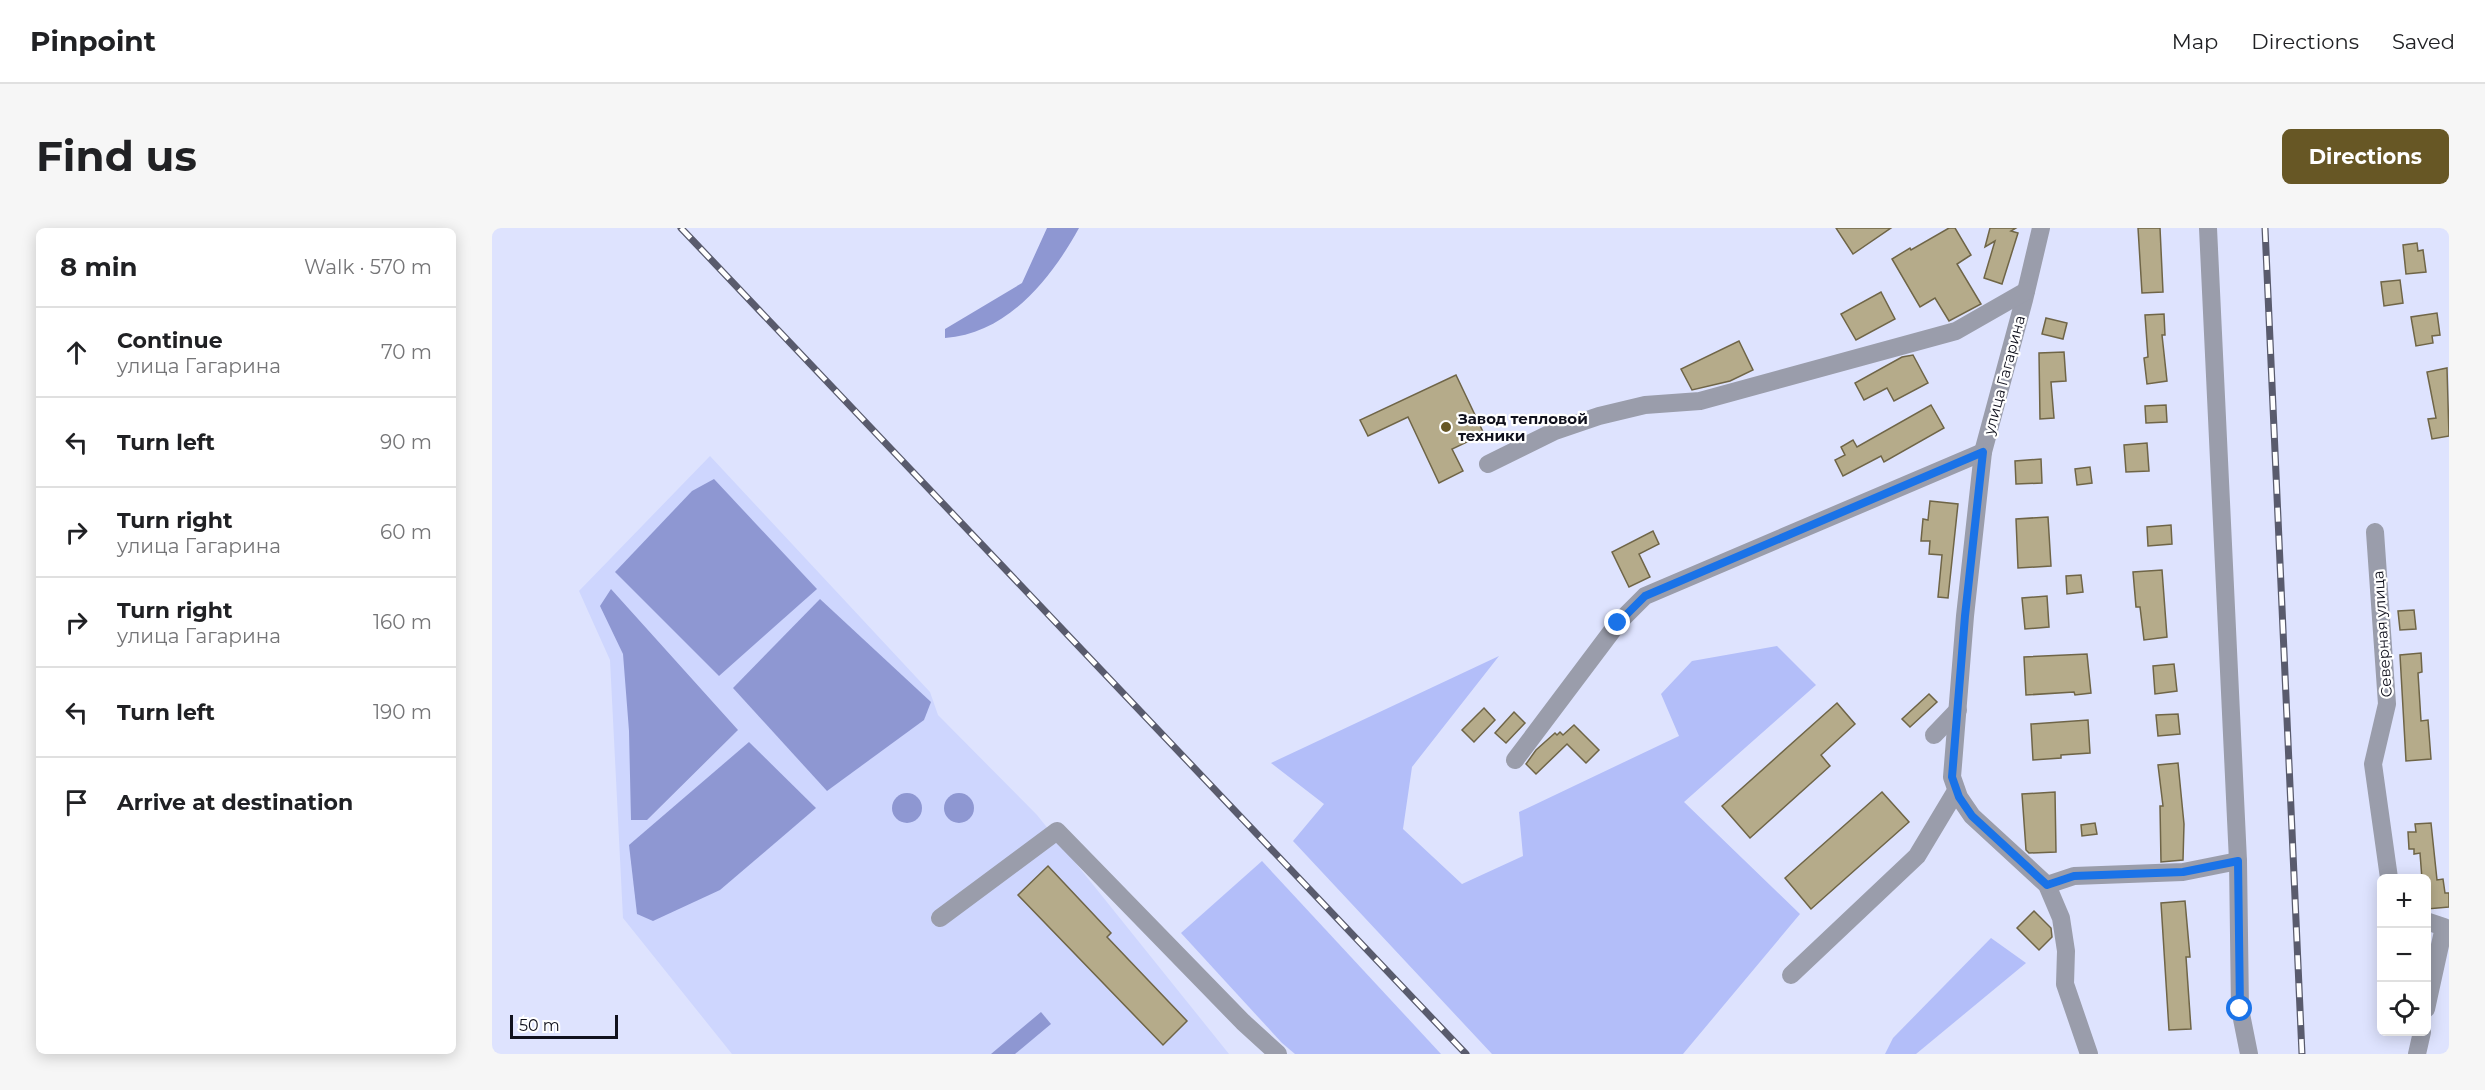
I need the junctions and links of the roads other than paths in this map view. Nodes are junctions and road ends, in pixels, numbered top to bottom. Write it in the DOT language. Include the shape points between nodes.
graph roads {
  1 [pos="2041,228"];
  2 [pos="2208,228"];
  3 [pos="2026,291"];
  4 [pos="1983,452"];
  5 [pos="1488,464"];
  6 [pos="2375,532"];
  7 [pos="1958,710"];
  8 [pos="1934,735"];
  9 [pos="1515,759"];
  10 [pos="1956,791"];
  11 [pos="2238,861"];
  12 [pos="2388,874"];
  13 [pos="2047,885"];
  14 [pos="940,918"];
  15 [pos="2440,925"];
  16 [pos="1791,975"];
  17 [pos="2431,983"];
  18 [pos="2421,1036"];
  19 [pos="1278,1054"];
  20 [pos="2089,1054"];
  21 [pos="2249,1054"];
  22 [pos="2417,1054"];
  1 -- 3 [label="street, улица Гагарина"];
  2 -- 11 [label="street"];
  3 -- 4 [label="street, улица Гагарина"];
  3 -- 5 [label="street" via="1956,331 1700,401 1644,405 1599,416 1555,431"];
  4 -- 7 [label="street, улица Гагарина"];
  4 -- 9 [label="street" via="1645,596 1618,623"];
  6 -- 12 [label="street, Северная улица" via="2387,704 2373,764"];
  7 -- 8 [label="street"];
  7 -- 10 [label="street, улица Гагарина" via="1952,777"];
  10 -- 13 [label="street, улица Гагарина" via="1972,816"];
  10 -- 16 [label="street" via="1917,856"];
  11 -- 13 [label="street" via="2183,872 2074,876"];
  11 -- 21 [label="street" via="2240,1009"];
  13 -- 20 [label="street, улица Гагарина" via="2061,918 2066,984"];
  14 -- 19 [label="street" via="1057,831"];
  15 -- 17 [label="street"];
  18 -- 22 [label="street"];
}
